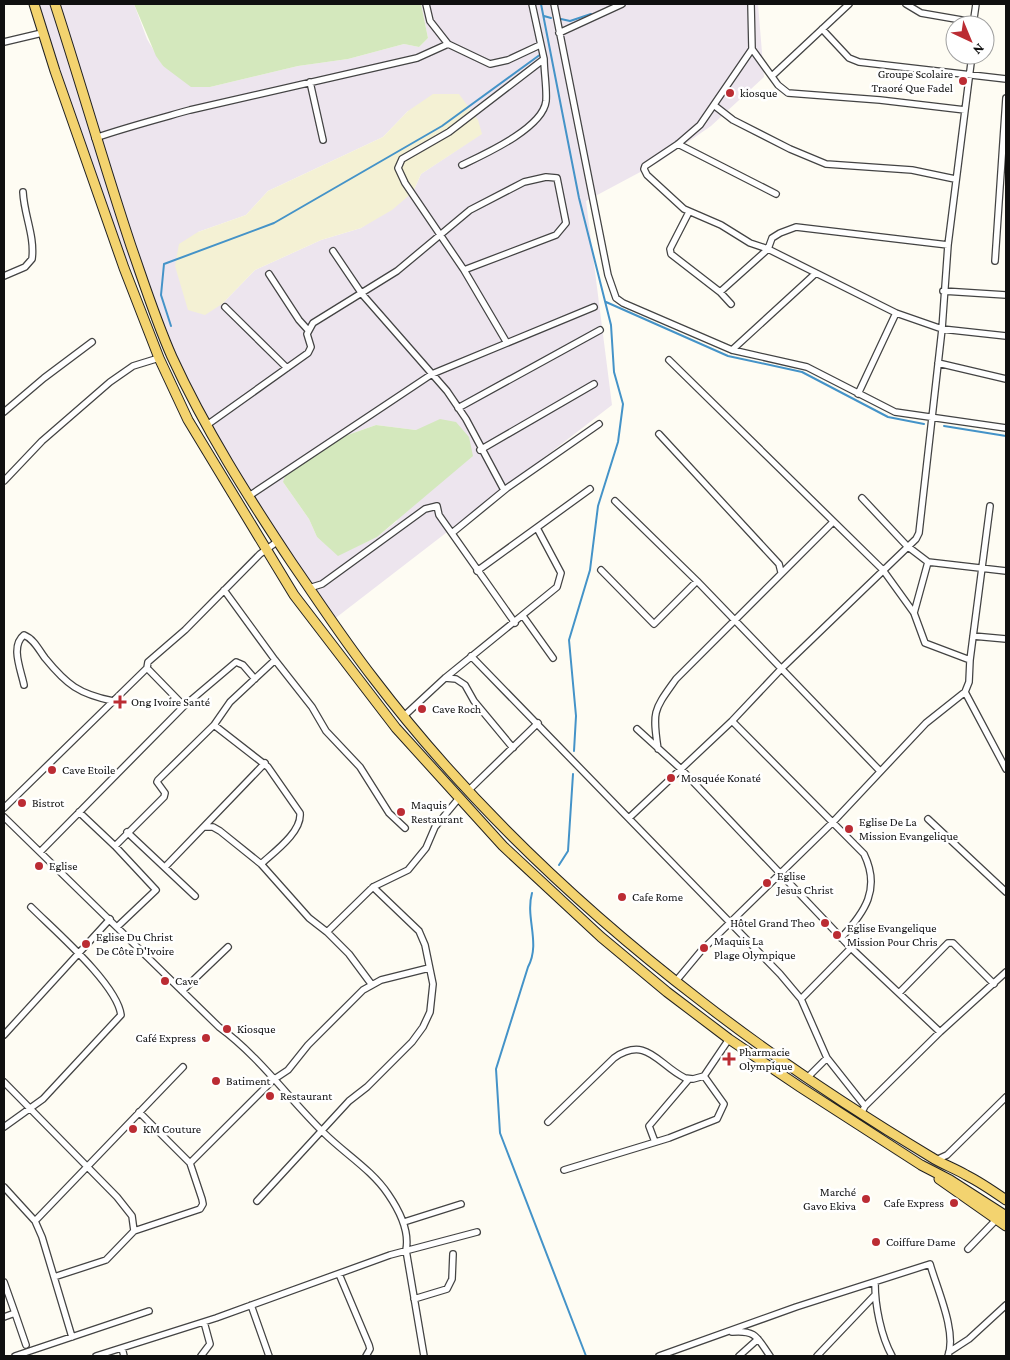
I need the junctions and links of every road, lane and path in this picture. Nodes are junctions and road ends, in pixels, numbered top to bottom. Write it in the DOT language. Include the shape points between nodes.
graph roads {
  1 [pos="34,4"];
  2 [pos="55,4"];
  3 [pos="426,4"];
  4 [pos="532,4"];
  5 [pos="554,4"];
  6 [pos="622,4"];
  7 [pos="751,4"];
  8 [pos="849,4"];
  9 [pos="906,4"];
  10 [pos="945,18"];
  11 [pos="822,29"];
  12 [pos="42,33"];
  13 [pos="559,33"];
  14 [pos="4,42"];
  15 [pos="448,44"];
  16 [pos="540,45"];
  17 [pos="752,48"];
  18 [pos="544,59"];
  19 [pos="971,65"];
  20 [pos="970,74"];
  21 [pos="772,76"];
  22 [pos="1006,79"];
  23 [pos="310,82"];
  24 [pos="1006,98"];
  25 [pos="715,106"];
  26 [pos="965,110"];
  27 [pos="707,116"];
  28 [pos="714,119"];
  29 [pos="95,138"];
  30 [pos="323,140"];
  31 [pos="678,144"];
  32 [pos="462,165"];
  33 [pos="955,179"];
  34 [pos="1003,186"];
  35 [pos="23,192"];
  36 [pos="776,194"];
  37 [pos="689,212"];
  38 [pos="438,234"];
  39 [pos="948,245"];
  40 [pos="768,249"];
  41 [pos="333,251"];
  42 [pos="995,261"];
  43 [pos="464,270"];
  44 [pos="816,273"];
  45 [pos="269,274"];
  46 [pos="4,276"];
  47 [pos="943,291"];
  48 [pos="720,292"];
  49 [pos="362,294"];
  50 [pos="1006,295"];
  51 [pos="731,304"];
  52 [pos="225,307"];
  53 [pos="594,307"];
  54 [pos="896,313"];
  55 [pos="942,329"];
  56 [pos="308,330"];
  57 [pos="600,330"];
  58 [pos="1006,336"];
  59 [pos="92,342"];
  60 [pos="507,343"];
  61 [pos="732,350"];
  62 [pos="159,358"];
  63 [pos="669,360"];
  64 [pos="938,363"];
  65 [pos="287,368"];
  66 [pos="432,374"];
  67 [pos="1006,379"];
  68 [pos="594,384"];
  69 [pos="858,394"];
  70 [pos="458,408"];
  71 [pos="4,412"];
  72 [pos="933,416"];
  73 [pos="207,424"];
  74 [pos="599,424"];
  75 [pos="1006,428"];
  76 [pos="658,434"];
  77 [pos="480,450"];
  78 [pos="4,480"];
  79 [pos="590,489"];
  80 [pos="504,490"];
  81 [pos="249,496"];
  82 [pos="862,498"];
  83 [pos="614,501"];
  84 [pos="990,506"];
  85 [pos="832,523"];
  86 [pos="537,528"];
  87 [pos="452,533"];
  88 [pos="278,541"];
  89 [pos="908,546"];
  90 [pos="266,549"];
  91 [pos="928,562"];
  92 [pos="983,569"];
  93 [pos="477,570"];
  94 [pos="600,570"];
  95 [pos="882,570"];
  96 [pos="1006,571"];
  97 [pos="781,572"];
  98 [pos="697,581"];
  99 [pos="309,588"];
  100 [pos="224,590"];
  101 [pos="914,613"];
  102 [pos="523,616"];
  103 [pos="736,621"];
  104 [pos="515,623"];
  105 [pos="973,636"];
  106 [pos="1006,639"];
  107 [pos="471,656"];
  108 [pos="553,658"];
  109 [pos="275,660"];
  110 [pos="970,660"];
  111 [pos="147,668"];
  112 [pos="782,668"];
  113 [pos="445,678"];
  114 [pos="255,679"];
  115 [pos="24,685"];
  116 [pos="965,692"];
  117 [pos="113,701"];
  118 [pos="184,706"];
  119 [pos="404,716"];
  120 [pos="732,721"];
  121 [pos="538,724"];
  122 [pos="214,725"];
  123 [pos="637,729"];
  124 [pos="513,748"];
  125 [pos="658,749"];
  126 [pos="1006,749"];
  127 [pos="998,752"];
  128 [pos="265,763"];
  129 [pos="681,768"];
  130 [pos="1006,769"];
  131 [pos="880,771"];
  132 [pos="469,790"];
  133 [pos="459,798"];
  134 [pos="4,808"];
  135 [pos="79,812"];
  136 [pos="4,817"];
  137 [pos="630,817"];
  138 [pos="928,819"];
  139 [pos="833,822"];
  140 [pos="204,827"];
  141 [pos="405,828"];
  142 [pos="127,832"];
  143 [pos="115,846"];
  144 [pos="40,852"];
  145 [pos="261,864"];
  146 [pos="165,867"];
  147 [pos="780,874"];
  148 [pos="373,887"];
  149 [pos="1006,892"];
  150 [pos="195,896"];
  151 [pos="31,907"];
  152 [pos="110,919"];
  153 [pos="731,922"];
  154 [pos="117,927"];
  155 [pos="328,932"];
  156 [pos="841,938"];
  157 [pos="228,948"];
  158 [pos="851,948"];
  159 [pos="78,954"];
  160 [pos="429,968"];
  161 [pos="1006,972"];
  162 [pos="676,981"];
  163 [pos="994,984"];
  164 [pos="372,985"];
  165 [pos="182,991"];
  166 [pos="899,993"];
  167 [pos="801,999"];
  168 [pos="940,1032"];
  169 [pos="4,1034"];
  170 [pos="729,1039"];
  171 [pos="827,1058"];
  172 [pos="183,1067"];
  173 [pos="704,1076"];
  174 [pos="808,1077"];
  175 [pos="689,1079"];
  176 [pos="273,1080"];
  177 [pos="4,1082"];
  178 [pos="1006,1097"];
  179 [pos="863,1109"];
  180 [pos="29,1110"];
  181 [pos="139,1112"];
  182 [pos="548,1122"];
  183 [pos="4,1126"];
  184 [pos="321,1130"];
  185 [pos="655,1142"];
  186 [pos="936,1160"];
  187 [pos="190,1163"];
  188 [pos="88,1166"];
  189 [pos="564,1170"];
  190 [pos="929,1170"];
  191 [pos="4,1187"];
  192 [pos="1006,1200"];
  193 [pos="257,1201"];
  194 [pos="460,1204"];
  195 [pos="1006,1207"];
  196 [pos="1006,1216"];
  197 [pos="994,1218"];
  198 [pos="35,1222"];
  199 [pos="404,1222"];
  200 [pos="1006,1226"];
  201 [pos="134,1231"];
  202 [pos="477,1232"];
  203 [pos="968,1249"];
  204 [pos="406,1250"];
  205 [pos="453,1254"];
  206 [pos="339,1274"];
  207 [pos="54,1277"];
  208 [pos="4,1282"];
  209 [pos="876,1283"];
  210 [pos="875,1295"];
  211 [pos="414,1299"];
  212 [pos="251,1305"];
  213 [pos="1006,1305"];
  214 [pos="149,1311"];
  215 [pos="15,1313"];
  216 [pos="4,1317"];
  217 [pos="204,1322"];
  218 [pos="723,1332"];
  219 [pos="72,1337"];
  220 [pos="758,1339"];
  221 [pos="26,1345"];
  222 [pos="122,1348"];
  223 [pos="370,1349"];
  224 [pos="26,1354"];
  225 [pos="948,1354"];
  226 [pos="15,1356"];
  227 [pos="96,1356"];
  228 [pos="124,1356"];
  229 [pos="201,1356"];
  230 [pos="270,1356"];
  231 [pos="366,1356"];
  232 [pos="374,1356"];
  233 [pos="424,1356"];
  234 [pos="659,1356"];
  235 [pos="739,1356"];
  236 [pos="770,1356"];
  237 [pos="817,1356"];
  238 [pos="892,1356"];
  1 -- 12 [label="main road"];
  2 -- 29 [label="main road"];
  3 -- 15 [label="street" via="430,21"];
  4 -- 16 [label="street"];
  5 -- 13 [label="street"];
  6 -- 13 [label="street"];
  7 -- 17 [label="street"];
  8 -- 11 [label="street"];
  9 -- 10 [label="street" via="920,13"];
  11 -- 20 [label="street" via="849,58 859,62"];
  11 -- 21 [label="street"];
  12 -- 14 [label="street"];
  12 -- 62 [label="main road" via="98,198"];
  13 -- 61 [label="street" via="608,275 616,298"];
  15 -- 16 [label="street" via="490,64 508,60"];
  15 -- 23 [label="street" via="417,58"];
  16 -- 18 [label="street"];
  17 -- 21 [label="street"];
  17 -- 25 [label="street"];
  18 -- 32 [label="street" via="546,102 539,118 515,136"];
  18 -- 38 [label="street" via="449,132 402,159 398,168 404,183"];
  19 -- 20 [label="street"];
  20 -- 22 [label="street"];
  20 -- 26 [label="street"];
  21 -- 26 [label="street" via="781,89 791,94"];
  23 -- 29 [label="street" via="153,119"];
  23 -- 30 [label="street"];
  24 -- 34 [label="street"];
  25 -- 27 [label="street"];
  25 -- 33 [label="street" via="733,120 826,164 912,170"];
  26 -- 33 [label="street"];
  27 -- 28 [label="street"];
  27 -- 31 [label="street"];
  29 -- 73 [label="main road" via="168,347"];
  31 -- 36 [label="street"];
  31 -- 37 [label="street" via="644,169 659,187"];
  33 -- 39 [label="street"];
  34 -- 42 [label="street"];
  35 -- 46 [label="street" via="24,211 32,234 32,259 24,267"];
  37 -- 40 [label="street"];
  37 -- 48 [label="street" via="670,249"];
  38 -- 43 [label="street"];
  38 -- 43 [label="street" via="470,210 524,182 557,178 566,223 556,235"];
  38 -- 49 [label="street" via="397,271"];
  39 -- 40 [label="street" via="796,227 772,238"];
  39 -- 47 [label="street"];
  40 -- 44 [label="street"];
  40 -- 48 [label="street"];
  41 -- 49 [label="street"];
  43 -- 60 [label="street"];
  44 -- 54 [label="street"];
  44 -- 61 [label="street"];
  45 -- 56 [label="street"];
  47 -- 50 [label="street"];
  47 -- 55 [label="street"];
  48 -- 51 [label="street"];
  49 -- 56 [label="street" via="319,319"];
  49 -- 66 [label="street"];
  52 -- 65 [label="street"];
  53 -- 60 [label="street"];
  54 -- 55 [label="street"];
  54 -- 69 [label="street"];
  55 -- 58 [label="street"];
  55 -- 64 [label="street"];
  56 -- 65 [label="street" via="310,350"];
  57 -- 70 [label="street"];
  59 -- 71 [label="street"];
  60 -- 66 [label="street"];
  61 -- 69 [label="street" via="807,367"];
  62 -- 78 [label="street" via="134,366 110,382 42,441"];
  62 -- 90 [label="main road" via="203,447"];
  63 -- 85 [label="street"];
  64 -- 67 [label="street"];
  64 -- 72 [label="street"];
  65 -- 73 [label="street"];
  66 -- 70 [label="street"];
  66 -- 81 [label="street"];
  68 -- 77 [label="street"];
  69 -- 72 [label="street" via="895,412"];
  70 -- 77 [label="street"];
  72 -- 75 [label="street"];
  72 -- 89 [label="street" via="919,533"];
  73 -- 81 [label="main road"];
  74 -- 80 [label="street"];
  76 -- 97 [label="street" via="779,564"];
  77 -- 80 [label="street"];
  79 -- 86 [label="street"];
  80 -- 87 [label="street"];
  81 -- 88 [label="main road"];
  82 -- 89 [label="street"];
  83 -- 98 [label="street"];
  84 -- 92 [label="street"];
  85 -- 95 [label="street"];
  85 -- 97 [label="street"];
  86 -- 93 [label="street"];
  86 -- 102 [label="street" via="558,566 561,580 551,594"];
  87 -- 93 [label="street"];
  87 -- 99 [label="street" via="437,506 425,509 322,584"];
  88 -- 90 [label="street"];
  88 -- 99 [label="main road"];
  89 -- 91 [label="street"];
  89 -- 95 [label="street"];
  90 -- 100 [label="street"];
  90 -- 133 [label="main road" via="294,594 349,669 396,728"];
  91 -- 92 [label="street"];
  91 -- 101 [label="street"];
  92 -- 96 [label="street"];
  92 -- 105 [label="street"];
  93 -- 104 [label="street"];
  94 -- 98 [label="street" via="654,624"];
  95 -- 101 [label="street"];
  95 -- 112 [label="street"];
  97 -- 103 [label="street"];
  98 -- 103 [label="street"];
  99 -- 119 [label="main road"];
  100 -- 109 [label="street"];
  100 -- 111 [label="street" via="148,662"];
  101 -- 110 [label="street" via="925,643"];
  102 -- 104 [label="street"];
  102 -- 108 [label="street"];
  103 -- 112 [label="street"];
  103 -- 125 [label="street" via="676,679 656,707 654,726"];
  104 -- 107 [label="street"];
  105 -- 106 [label="street"];
  105 -- 110 [label="street"];
  107 -- 113 [label="street"];
  107 -- 121 [label="street"];
  109 -- 114 [label="street"];
  109 -- 141 [label="street" via="326,731 360,767 389,814"];
  110 -- 116 [label="street" via="970,682"];
  111 -- 117 [label="street"];
  111 -- 118 [label="street"];
  112 -- 120 [label="street"];
  112 -- 131 [label="street"];
  113 -- 119 [label="street"];
  113 -- 124 [label="street" via="456,679 465,685 474,701"];
  114 -- 118 [label="street" via="236,662"];
  114 -- 122 [label="street" via="230,702"];
  115 -- 117 [label="street" via="16,650 19,639 24,635 30,637 52,666 80,692"];
  116 -- 127 [label="street"];
  116 -- 131 [label="street" via="926,723"];
  117 -- 134 [label="street"];
  118 -- 135 [label="street"];
  119 -- 132 [label="main road"];
  120 -- 129 [label="street"];
  120 -- 139 [label="street"];
  121 -- 124 [label="street"];
  121 -- 137 [label="street"];
  122 -- 128 [label="street"];
  122 -- 142 [label="street" via="158,780 164,797"];
  123 -- 125 [label="street"];
  124 -- 132 [label="street"];
  125 -- 129 [label="street"];
  126 -- 127 [label="street"];
  127 -- 130 [label="street"];
  128 -- 140 [label="street"];
  128 -- 145 [label="street" via="300,817 296,829"];
  129 -- 137 [label="street"];
  129 -- 147 [label="street"];
  131 -- 139 [label="street"];
  132 -- 162 [label="main road" via="555,878"];
  133 -- 148 [label="street" via="435,827 426,848 408,870"];
  133 -- 170 [label="main road" via="510,853 601,937"];
  135 -- 143 [label="street"];
  135 -- 144 [label="street"];
  136 -- 144 [label="street"];
  137 -- 153 [label="street"];
  138 -- 149 [label="street"];
  139 -- 147 [label="street"];
  139 -- 156 [label="street" via="864,854 872,870 869,900 859,918"];
  140 -- 145 [label="street" via="220,831"];
  140 -- 146 [label="street"];
  142 -- 143 [label="street"];
  142 -- 146 [label="street"];
  143 -- 154 [label="street" via="156,890"];
  144 -- 152 [label="street"];
  145 -- 155 [label="street" via="309,918"];
  146 -- 150 [label="street"];
  147 -- 153 [label="street"];
  147 -- 156 [label="street"];
  148 -- 155 [label="street"];
  148 -- 160 [label="street" via="419,931"];
  151 -- 159 [label="street"];
  152 -- 154 [label="street"];
  152 -- 159 [label="street"];
  153 -- 162 [label="street"];
  153 -- 167 [label="street"];
  154 -- 165 [label="street"];
  155 -- 164 [label="street"];
  156 -- 158 [label="street"];
  157 -- 165 [label="street"];
  158 -- 166 [label="street"];
  158 -- 167 [label="street"];
  159 -- 169 [label="street"];
  159 -- 180 [label="street" via="111,992 121,1015 78,1064"];
  160 -- 164 [label="street"];
  160 -- 184 [label="street" via="433,998 423,1027 412,1042"];
  161 -- 163 [label="street"];
  162 -- 174 [label="main road"];
  163 -- 166 [label="street" via="953,943 948,943"];
  163 -- 168 [label="street"];
  164 -- 176 [label="street" via="352,1000 288,1070"];
  165 -- 176 [label="street" via="243,1046"];
  166 -- 168 [label="street"];
  167 -- 171 [label="street"];
  168 -- 179 [label="street"];
  170 -- 173 [label="street"];
  170 -- 190 [label="main road"];
  171 -- 174 [label="street"];
  171 -- 179 [label="street"];
  172 -- 181 [label="street"];
  173 -- 175 [label="street"];
  173 -- 185 [label="street" via="724,1104 718,1118"];
  174 -- 179 [label="main road"];
  175 -- 182 [label="street" via="645,1050 625,1050"];
  175 -- 185 [label="street" via="649,1126"];
  176 -- 184 [label="street"];
  176 -- 187 [label="street"];
  177 -- 180 [label="street"];
  178 -- 186 [label="street" via="947,1155"];
  179 -- 186 [label="main road"];
  180 -- 183 [label="street"];
  180 -- 188 [label="street"];
  181 -- 187 [label="street"];
  181 -- 188 [label="street"];
  184 -- 193 [label="street"];
  184 -- 199 [label="street" via="387,1192"];
  185 -- 189 [label="street"];
  186 -- 192 [label="main road" via="968,1175"];
  186 -- 195 [label="main road"];
  187 -- 201 [label="street" via="202,1199 200,1209"];
  188 -- 198 [label="street"];
  188 -- 201 [label="street" via="132,1216"];
  190 -- 196 [label="main road"];
  190 -- 197 [label="main road"];
  191 -- 198 [label="street"];
  194 -- 199 [label="street"];
  197 -- 200 [label="main road"];
  197 -- 203 [label="street" via="994,1222"];
  198 -- 207 [label="street"];
  199 -- 204 [label="street" via="408,1239"];
  201 -- 207 [label="street" via="106,1260"];
  202 -- 204 [label="street"];
  204 -- 206 [label="street"];
  204 -- 211 [label="street"];
  205 -- 211 [label="street" via="452,1279 448,1289"];
  206 -- 212 [label="street"];
  206 -- 223 [label="street"];
  207 -- 219 [label="street"];
  208 -- 215 [label="street"];
  209 -- 210 [label="street"];
  209 -- 218 [label="street"];
  209 -- 225 [label="street" via="930,1264 949,1328"];
  210 -- 237 [label="street"];
  210 -- 238 [label="street"];
  211 -- 233 [label="street"];
  212 -- 217 [label="street"];
  212 -- 230 [label="street"];
  213 -- 225 [label="street"];
  214 -- 219 [label="street"];
  215 -- 216 [label="street"];
  215 -- 221 [label="street"];
  217 -- 222 [label="street"];
  217 -- 229 [label="street" via="210,1344"];
  218 -- 220 [label="street" via="749,1331"];
  218 -- 234 [label="street"];
  219 -- 224 [label="street"];
  220 -- 235 [label="street"];
  220 -- 236 [label="street"];
  222 -- 227 [label="street"];
  222 -- 228 [label="street"];
  223 -- 231 [label="street"];
  223 -- 232 [label="street"];
  224 -- 226 [label="street"];
}
